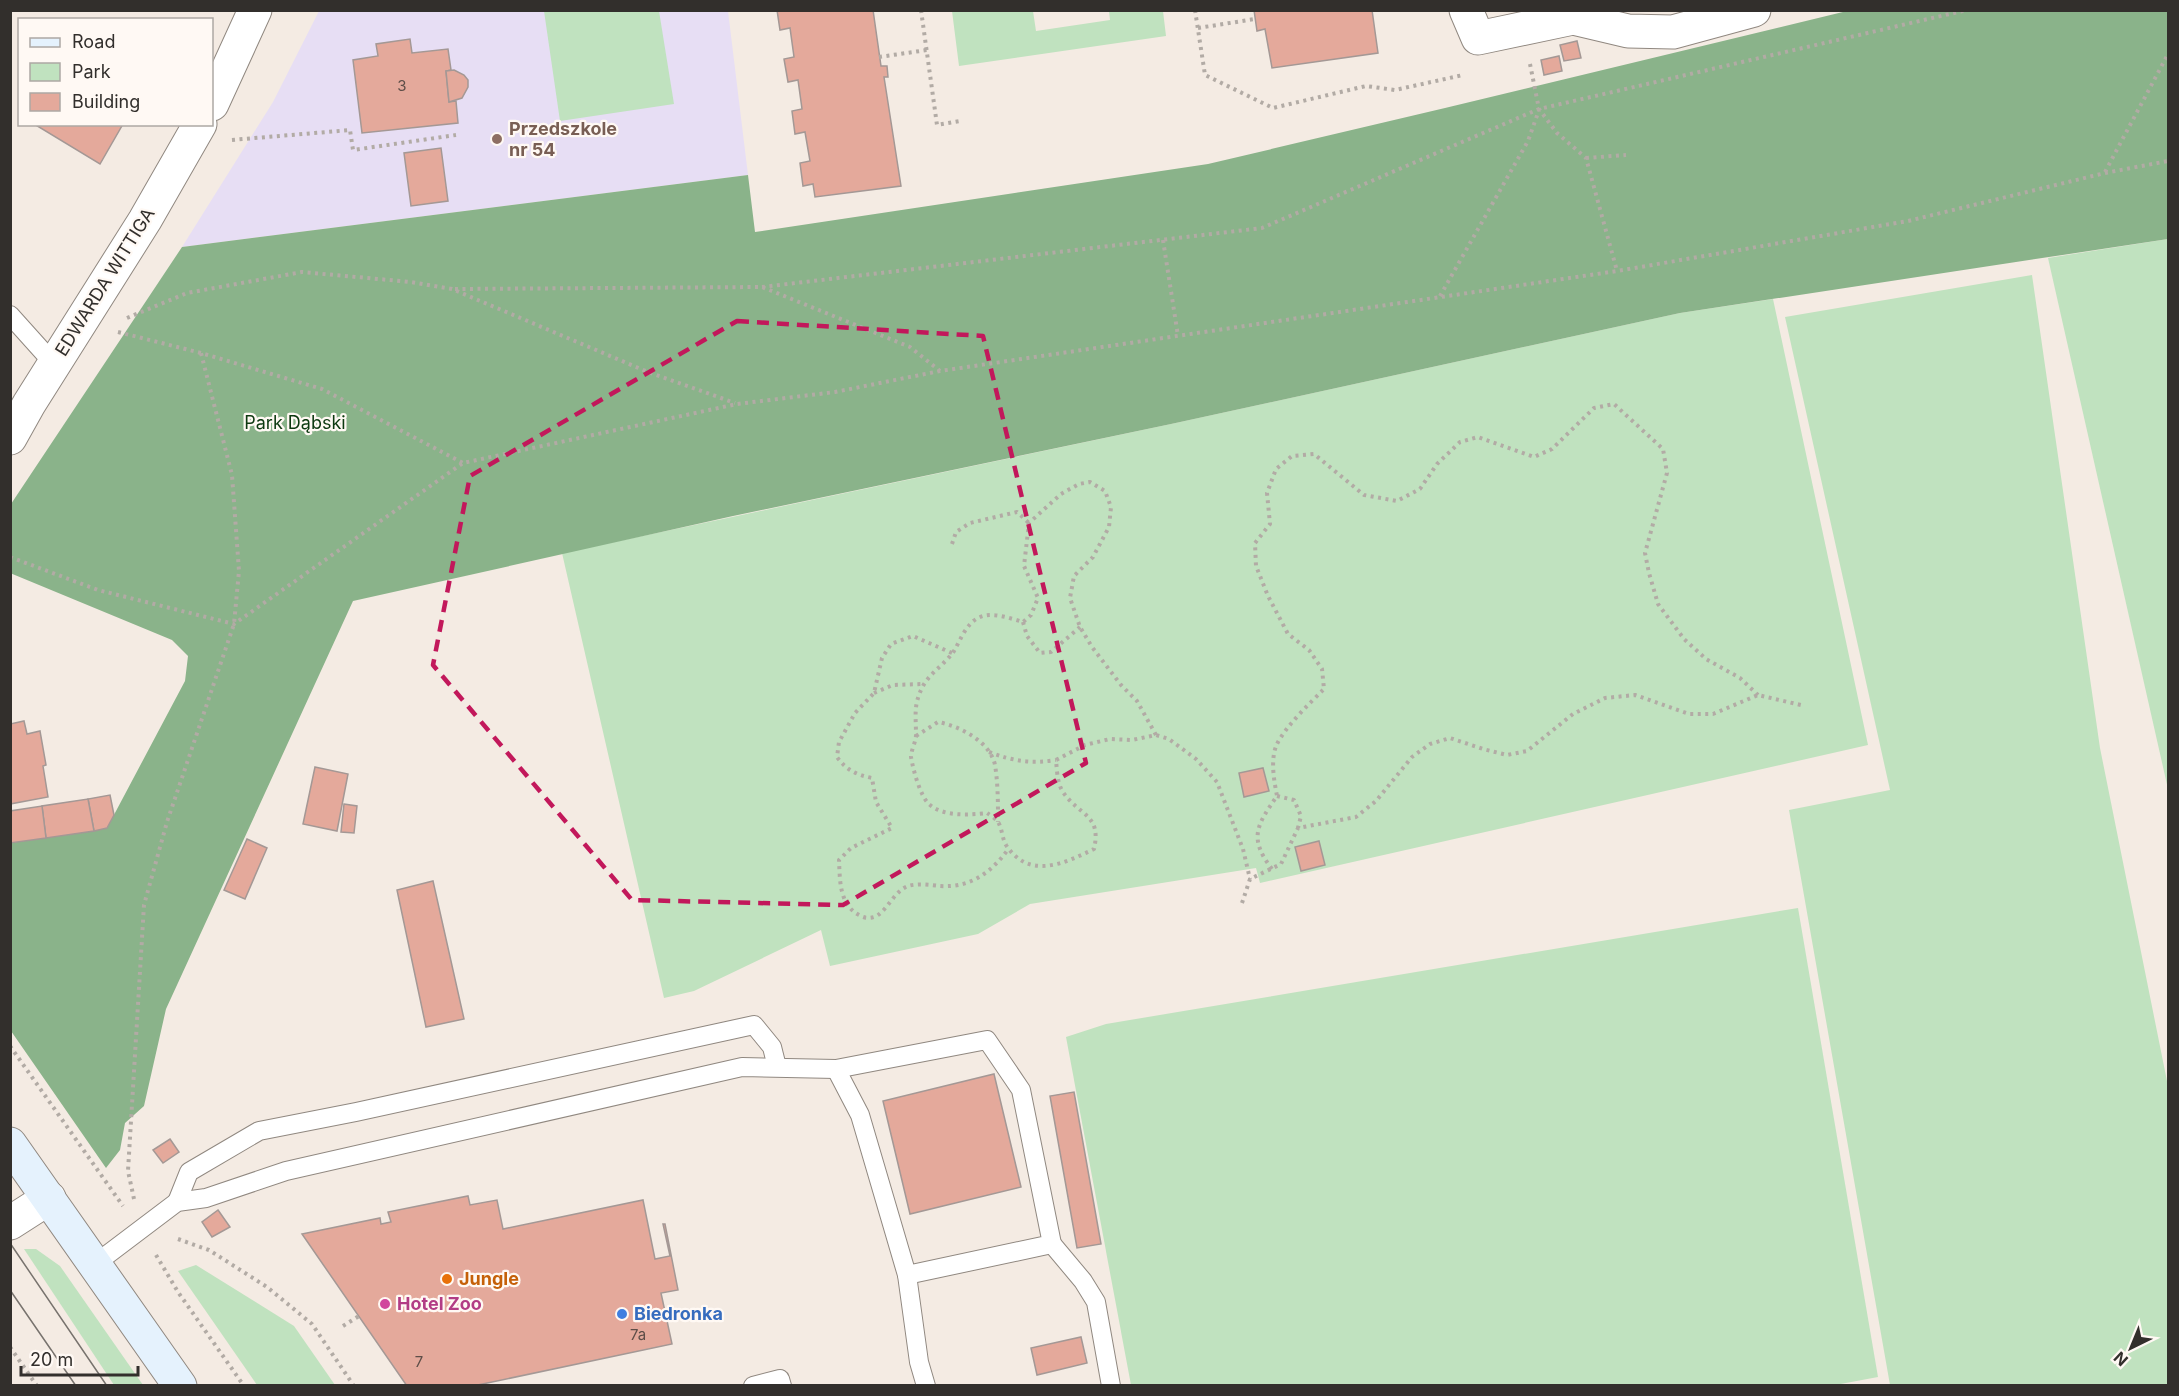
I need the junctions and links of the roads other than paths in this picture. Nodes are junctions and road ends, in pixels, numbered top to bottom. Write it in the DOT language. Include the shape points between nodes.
graph roads {
  1 [pos="255,10"];
  2 [pos="1466,10"];
  3 [pos="1754,10"];
  4 [pos="213,102"];
  5 [pos="214,132"];
  6 [pos="10,315"];
  7 [pos="54,364"];
  8 [pos="10,438"];
  9 [pos="777,1067"];
  10 [pos="836,1069"];
  11 [pos="10,1144"];
  12 [pos="48,1198"];
  13 [pos="177,1202"];
  14 [pos="10,1223"];
  15 [pos="1052,1244"];
  16 [pos="95,1264"];
  17 [pos="907,1275"];
  18 [pos="180,1386"];
  19 [pos="753,1386"];
  20 [pos="782,1386"];
  21 [pos="926,1386"];
  22 [pos="1111,1386"];
  1 -- 4 [label="street"];
  2 -- 3 [label="street" via="1478,38 1573,18 1628,31 1673,32"];
  5 -- 7 [label="street, EDWARDA WITTIGA" via="145,220"];
  6 -- 7 [label="lane"];
  7 -- 8 [label="street, EDWARDA WITTIGA"];
  9 -- 10 [label="lane"];
  9 -- 13 [label="lane" via="742,1067 286,1171 206,1198"];
  9 -- 13 [label="lane" via="772,1047 754,1025 259,1131 189,1172"];
  10 -- 15 [label="lane" via="987,1040 1021,1090"];
  10 -- 17 [label="lane" via="860,1115"];
  11 -- 12 [label="main road"];
  12 -- 14 [label="street"];
  12 -- 16 [label="main road"];
  13 -- 16 [label="lane"];
  15 -- 17 [label="lane"];
  15 -- 22 [label="lane" via="1096,1302"];
  16 -- 18 [label="main road"];
  17 -- 21 [label="lane"];
  19 -- 20 [label="lane" via="780,1379"];
}
